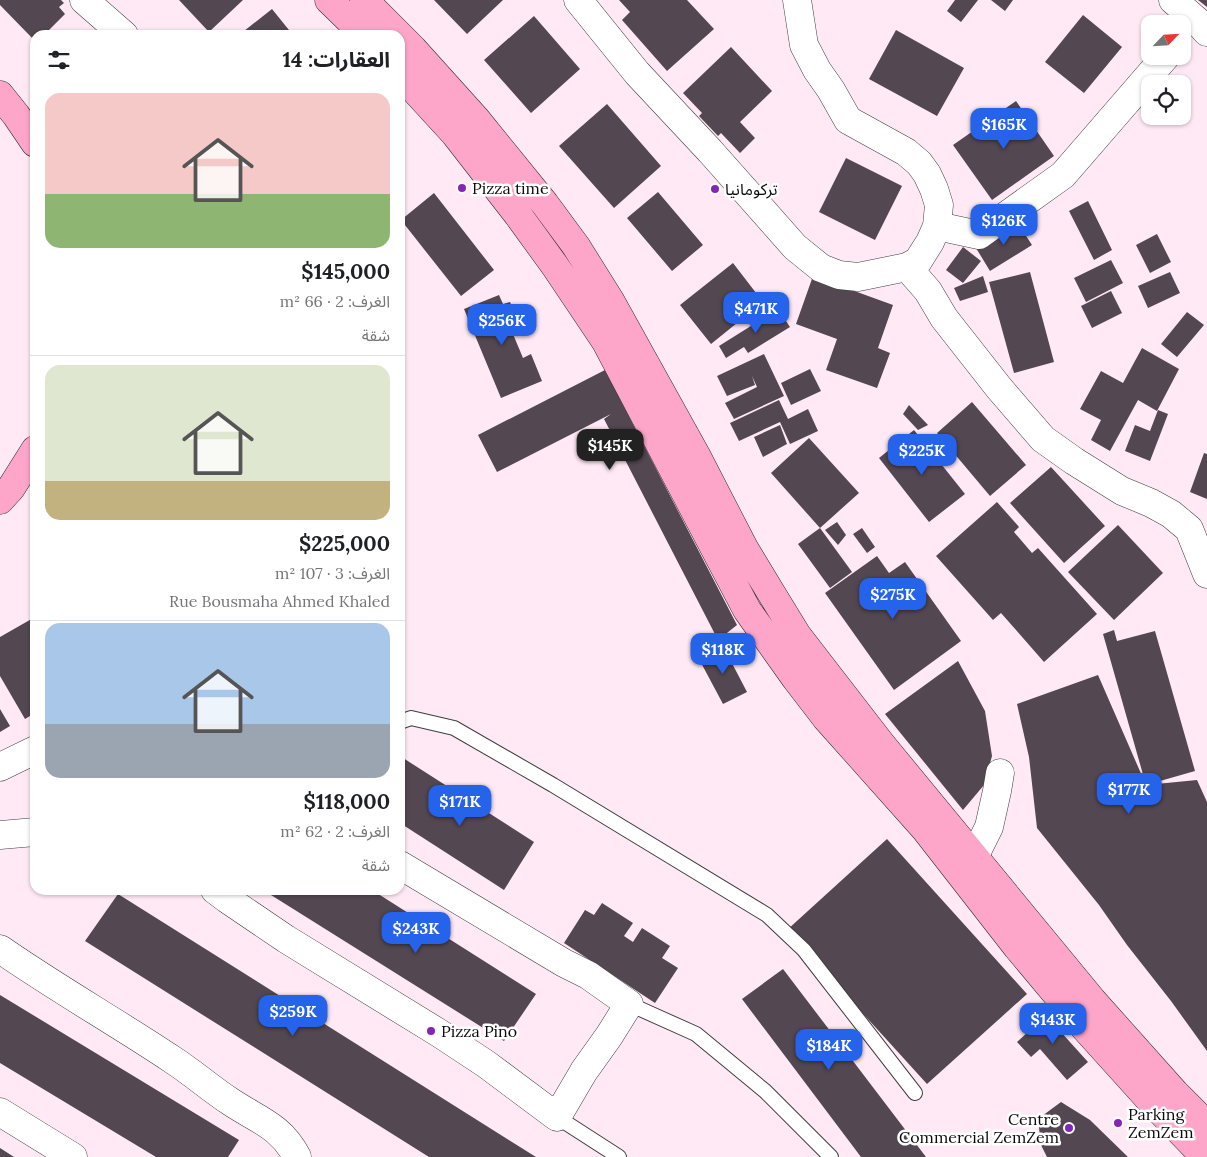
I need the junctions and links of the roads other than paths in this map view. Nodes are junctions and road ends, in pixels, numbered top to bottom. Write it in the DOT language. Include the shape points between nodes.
graph roads {
  1 [pos="84,0"];
  2 [pos="329,0"];
  3 [pos="364,0"];
  4 [pos="578,0"];
  5 [pos="797,0"];
  6 [pos="1174,0"];
  7 [pos="118,30"];
  8 [pos="360,30"];
  9 [pos="395,30"];
  10 [pos="1195,30"];
  11 [pos="405,40"];
  12 [pos="1158,65"];
  13 [pos="405,79"];
  14 [pos="0,95"];
  15 [pos="30,136"];
  16 [pos="937,226"];
  17 [pos="907,267"];
  18 [pos="30,458"];
  19 [pos="0,500"];
  20 [pos="1207,574"];
  21 [pos="405,720"];
  22 [pos="30,752"];
  23 [pos="0,767"];
  24 [pos="1000,773"];
  25 [pos="30,832"];
  26 [pos="0,835"];
  27 [pos="974,857"];
  28 [pos="405,869"];
  29 [pos="222,895"];
  30 [pos="0,949"];
  31 [pos="630,1004"];
  32 [pos="915,1093"];
  33 [pos="0,1112"];
  34 [pos="556,1116"];
  35 [pos="1207,1126"];
  36 [pos="73,1157"];
  37 [pos="297,1157"];
  38 [pos="619,1157"];
  39 [pos="831,1157"];
  40 [pos="1205,1157"];
  1 -- 7 [label="street"];
  2 -- 8 [label="main road"];
  3 -- 9 [label="main road"];
  4 -- 17 [label="street" via="637,73 795,247 821,268 839,275 858,277"];
  5 -- 16 [label="street" via="804,45 817,70 848,120 906,152 927,174 939,205"];
  6 -- 10 [label="street"];
  11 -- 27 [label="main road" via="476,119 576,246 611,302 744,548 798,634 882,745"];
  12 -- 16 [label="street" via="1063,175 979,235"];
  13 -- 40 [label="main road" via="455,134 518,215 606,342 748,610 796,679 826,718 925,829 1084,1027"];
  14 -- 15 [label="main road"];
  16 -- 17 [label="street" via="924,253"];
  17 -- 20 [label="street" via="999,388 1043,439 1122,491 1171,514 1189,529"];
  18 -- 19 [label="main road" via="12,488"];
  21 -- 32 [label="lane" via="411,718 454,728 767,916 804,950"];
  22 -- 23 [label="street"];
  24 -- 27 [label="street" via="989,826"];
  25 -- 26 [label="street"];
  27 -- 35 [label="main road" via="1092,1000"];
  28 -- 31 [label="street" via="588,975"];
  29 -- 34 [label="street" via="486,1064"];
  30 -- 37 [label="street" via="174,1060 231,1103 273,1127"];
  31 -- 34 [label="street"];
  31 -- 39 [label="lane" via="696,1034 765,1091"];
  33 -- 36 [label="street"];
  34 -- 38 [label="lane"];
}
